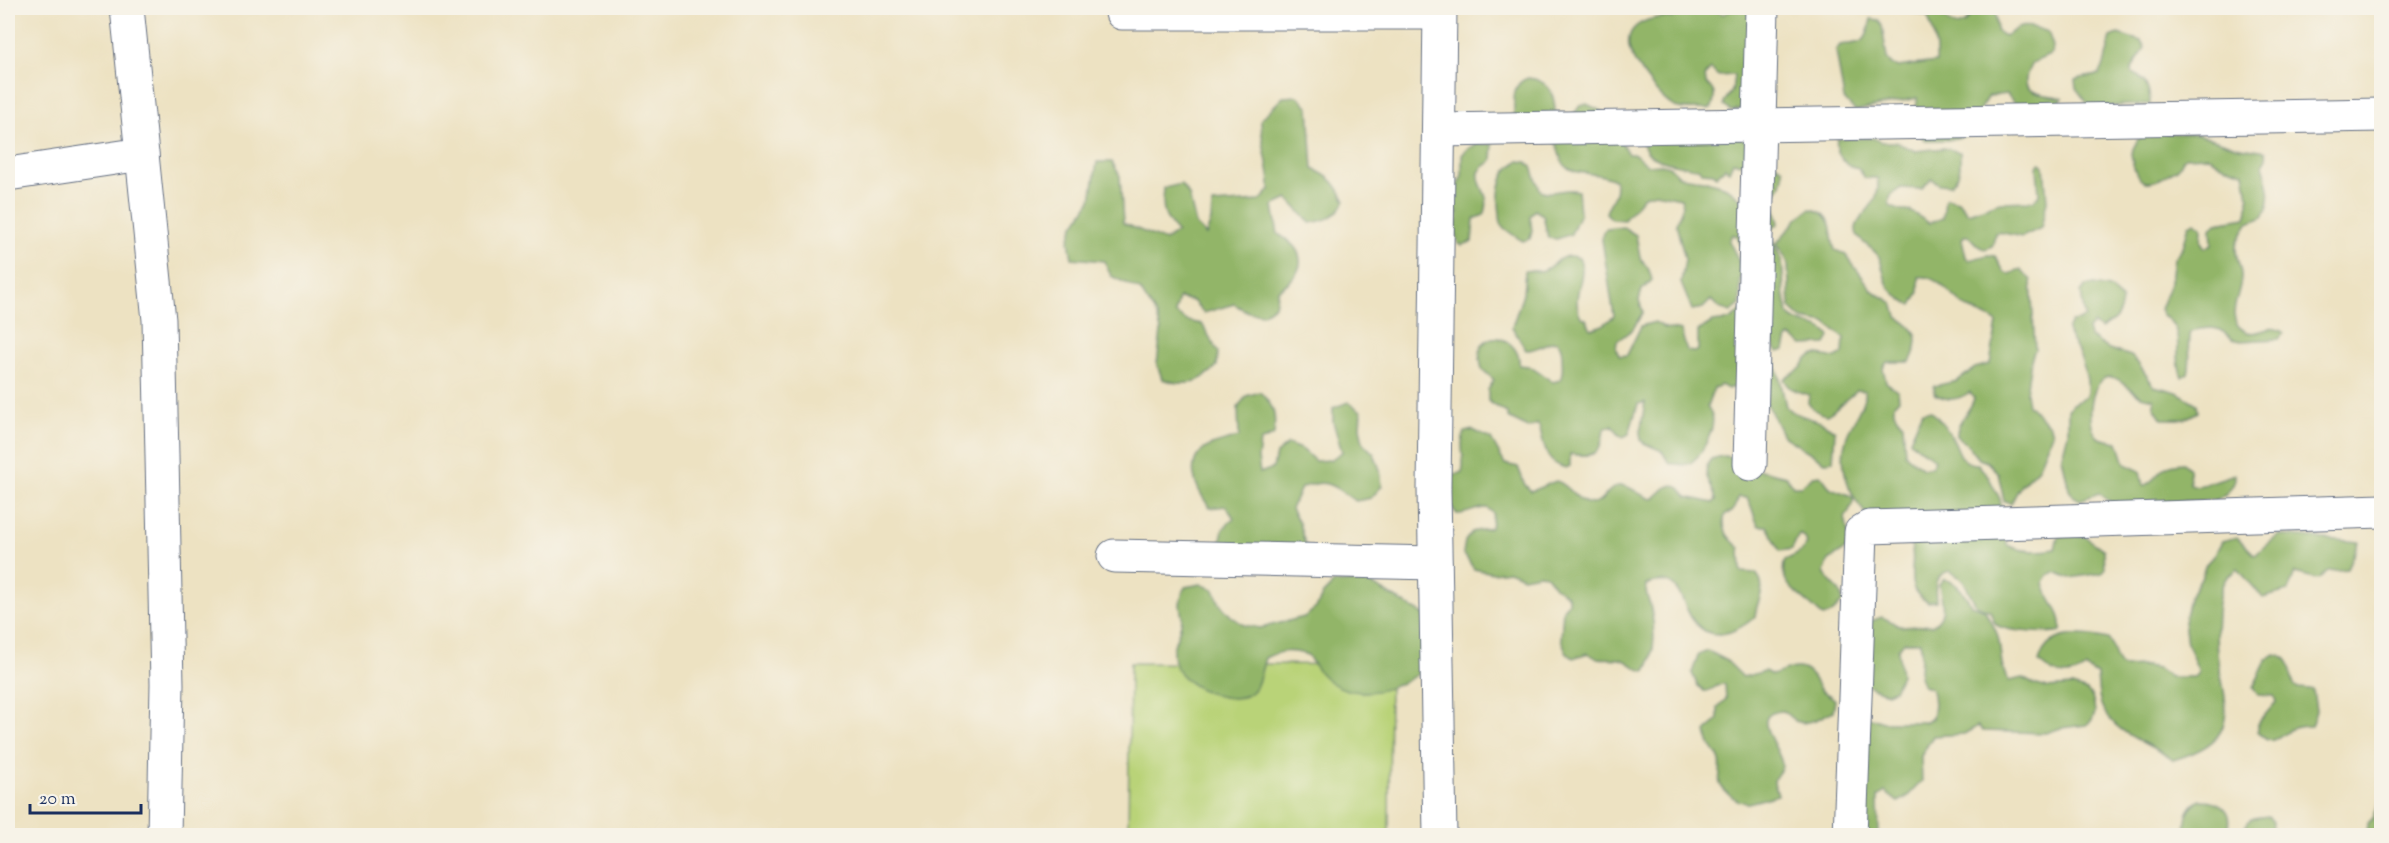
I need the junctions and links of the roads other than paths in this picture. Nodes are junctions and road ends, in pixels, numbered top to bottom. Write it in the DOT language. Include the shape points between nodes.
graph roads {
  1 [pos="128,8"];
  2 [pos="1762,8"];
  3 [pos="1440,10"];
  4 [pos="1122,13"];
  5 [pos="2382,115"];
  6 [pos="1759,124"];
  7 [pos="1438,130"];
  8 [pos="142,154"];
  9 [pos="8,174"];
  10 [pos="1750,464"];
  11 [pos="2382,511"];
  12 [pos="1114,556"];
  13 [pos="1436,563"];
  14 [pos="164,836"];
  15 [pos="1440,836"];
  16 [pos="1850,836"];
  1 -- 8 [label="street"];
  2 -- 6 [label="street"];
  3 -- 4 [label="street"];
  3 -- 7 [label="street"];
  5 -- 6 [label="street"];
  6 -- 7 [label="street"];
  6 -- 10 [label="street"];
  7 -- 13 [label="street"];
  8 -- 9 [label="street"];
  8 -- 14 [label="street" via="159,321 167,684"];
  11 -- 16 [label="street" via="1869,527 1861,532"];
  12 -- 13 [label="street"];
  13 -- 15 [label="street"];
}
